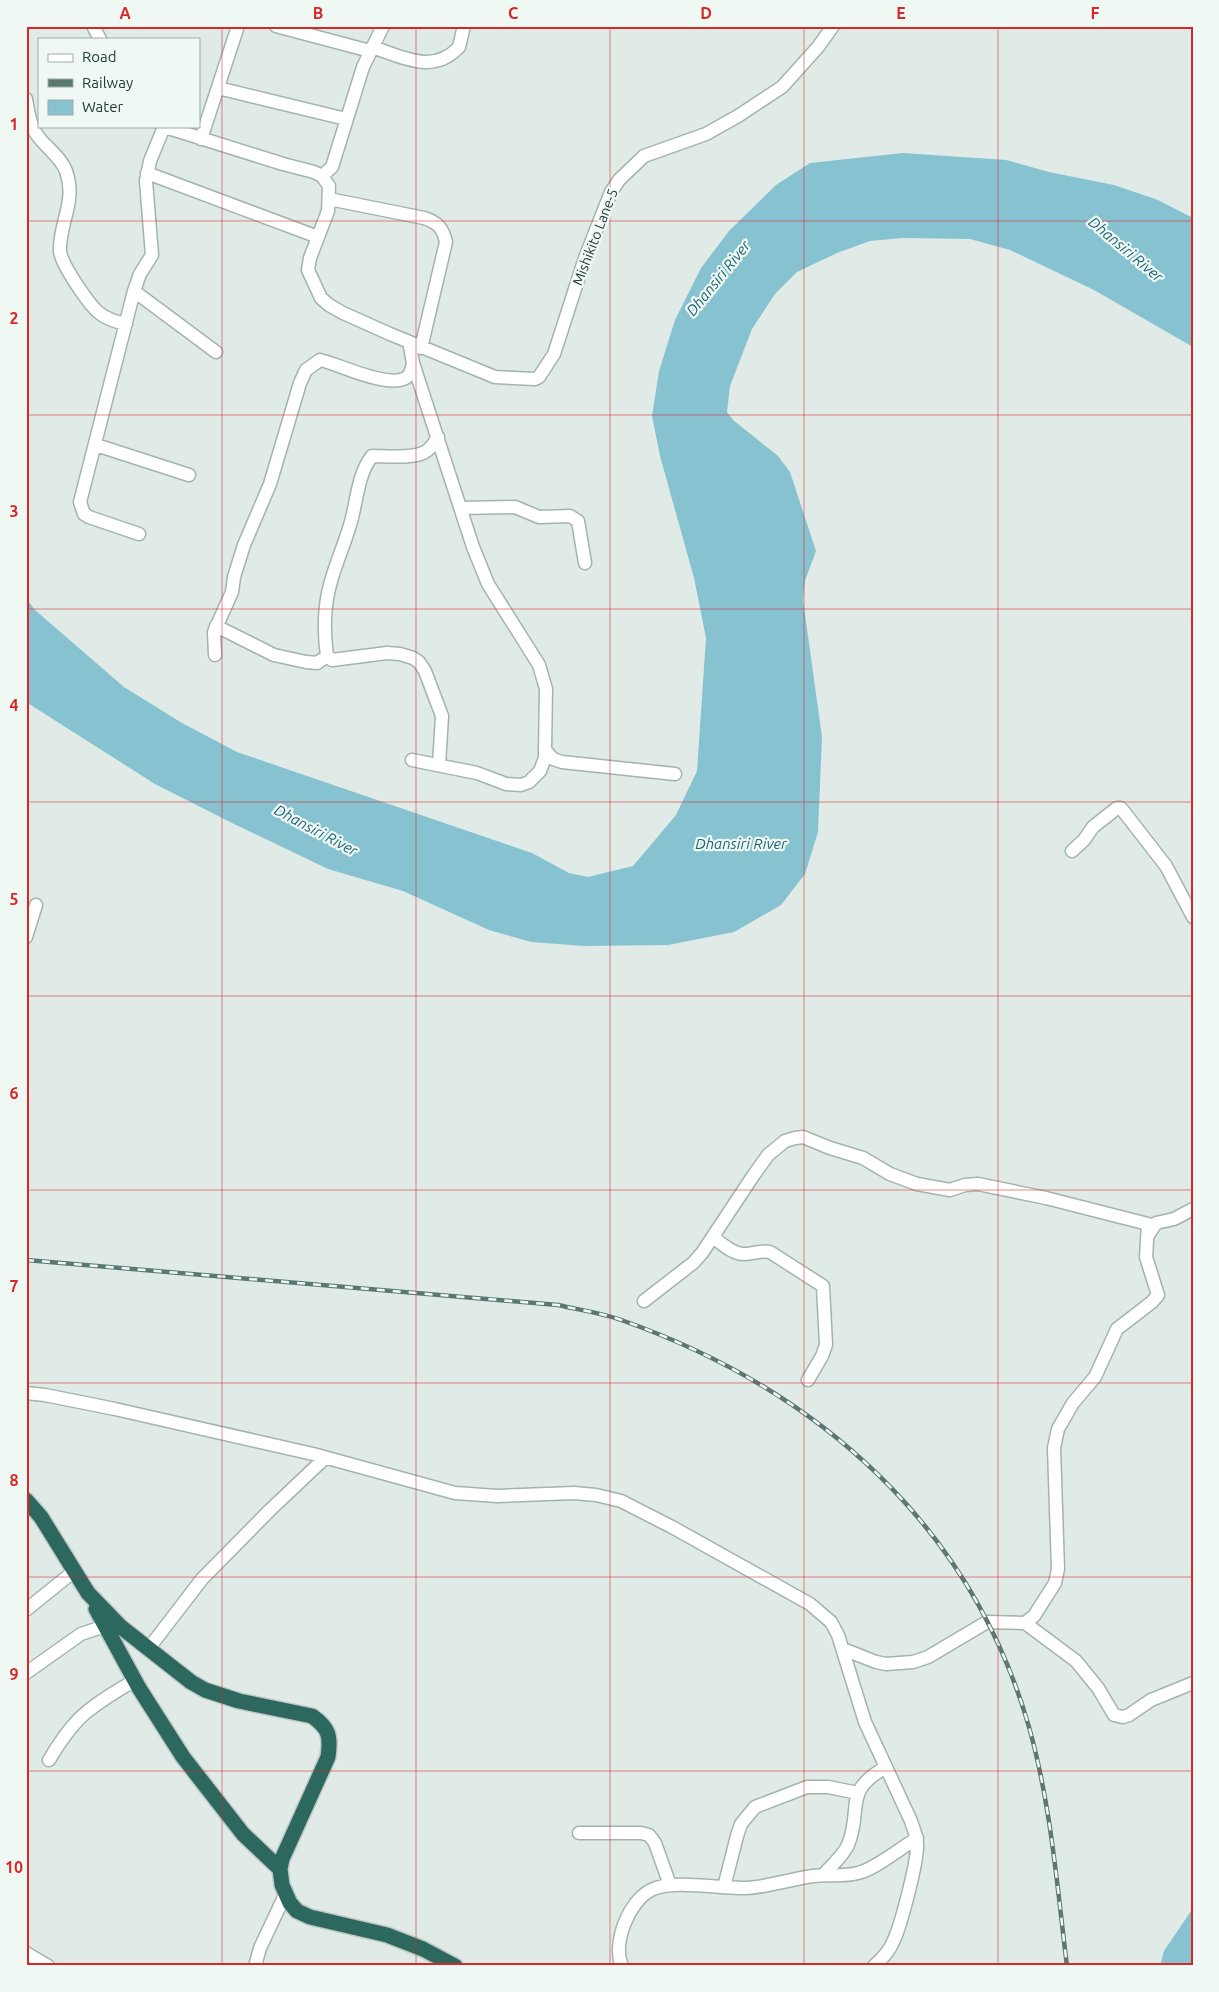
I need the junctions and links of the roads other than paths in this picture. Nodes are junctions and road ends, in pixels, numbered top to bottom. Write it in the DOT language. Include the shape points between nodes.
graph roads {
  1 [pos="93,26"];
  2 [pos="238,26"];
  3 [pos="276,26"];
  4 [pos="383,26"];
  5 [pos="464,26"];
  6 [pos="833,26"];
  7 [pos="99,38"];
  8 [pos="372,49"];
  9 [pos="218,88"];
  10 [pos="26,99"];
  11 [pos="346,119"];
  12 [pos="163,128"];
  13 [pos="166,128"];
  14 [pos="201,140"];
  15 [pos="147,173"];
  16 [pos="322,176"];
  17 [pos="329,200"];
  18 [pos="318,237"];
  19 [pos="134,291"];
  20 [pos="126,324"];
  21 [pos="408,342"];
  22 [pos="421,348"];
  23 [pos="216,352"];
  24 [pos="414,363"];
  25 [pos="438,437"];
  26 [pos="96,445"];
  27 [pos="189,475"];
  28 [pos="462,508"];
  29 [pos="139,534"];
  30 [pos="585,563"];
  31 [pos="216,626"];
  32 [pos="215,655"];
  33 [pos="327,656"];
  34 [pos="545,750"];
  35 [pos="412,760"];
  36 [pos="439,765"];
  37 [pos="675,774"];
  38 [pos="1072,850"];
  39 [pos="36,905"];
  40 [pos="1193,918"];
  41 [pos="26,937"];
  42 [pos="1193,1209"];
  43 [pos="713,1237"];
  44 [pos="1147,1237"];
  45 [pos="644,1301"];
  46 [pos="808,1380"];
  47 [pos="26,1393"];
  48 [pos="325,1458"];
  49 [pos="26,1500"];
  50 [pos="73,1572"];
  51 [pos="88,1593"];
  52 [pos="26,1610"];
  53 [pos="1026,1623"];
  54 [pos="105,1626"];
  55 [pos="149,1648"];
  56 [pos="843,1649"];
  57 [pos="26,1673"];
  58 [pos="135,1680"];
  59 [pos="1192,1684"];
  60 [pos="49,1760"];
  61 [pos="886,1767"];
  62 [pos="858,1793"];
  63 [pos="578,1833"];
  64 [pos="917,1838"];
  65 [pos="280,1869"];
  66 [pos="824,1875"];
  67 [pos="670,1886"];
  68 [pos="724,1887"];
  69 [pos="285,1894"];
  70 [pos="26,1953"];
  71 [pos="48,1966"];
  72 [pos="255,1966"];
  73 [pos="455,1966"];
  74 [pos="622,1966"];
  75 [pos="874,1966"];
  1 -- 7 [label="street"];
  2 -- 9 [label="street"];
  3 -- 8 [label="street"];
  4 -- 8 [label="street"];
  5 -- 8 [label="street" via="460,47 434,62 417,62"];
  6 -- 22 [label="street, Mishikito Lane-5" via="782,88 711,131 644,156 618,180 585,258 554,354 539,377 499,378"];
  8 -- 11 [label="street"];
  9 -- 11 [label="street"];
  9 -- 14 [label="street"];
  10 -- 20 [label="street" via="35,132 59,158 69,182 69,204 60,252 65,266 98,312 110,320"];
  11 -- 16 [label="street" via="332,166"];
  12 -- 15 [label="street"];
  13 -- 14 [label="street"];
  14 -- 16 [label="street"];
  15 -- 18 [label="street"];
  15 -- 19 [label="street" via="152,255"];
  16 -- 17 [label="street" via="329,186"];
  17 -- 18 [label="street"];
  17 -- 22 [label="street" via="424,218 440,227 446,242"];
  18 -- 21 [label="street" via="308,270 321,298 343,313"];
  19 -- 20 [label="street"];
  19 -- 23 [label="street"];
  20 -- 26 [label="street"];
  21 -- 22 [label="street"];
  21 -- 24 [label="street"];
  24 -- 25 [label="street"];
  24 -- 31 [label="street" via="407,377 394,381 320,360 306,370 270,484 244,545 232,592"];
  25 -- 28 [label="street"];
  25 -- 33 [label="street" via="423,453 372,456 364,466 326,606"];
  26 -- 27 [label="street"];
  26 -- 29 [label="street" via="81,497 81,509 89,517"];
  28 -- 30 [label="street" via="515,507 539,517 570,516 578,521"];
  28 -- 34 [label="street" via="488,584 539,665 546,689"];
  31 -- 32 [label="street"];
  31 -- 33 [label="street" via="274,655 317,663"];
  33 -- 36 [label="street" via="340,660 400,654 419,662 442,716"];
  34 -- 36 [label="street" via="540,771 529,782 521,784 506,784 477,773"];
  34 -- 37 [label="street" via="552,759 562,762"];
  35 -- 36 [label="street"];
  38 -- 40 [label="street" via="1093,827 1121,808 1166,866"];
  39 -- 41 [label="street"];
  42 -- 44 [label="street" via="1174,1219 1156,1223"];
  43 -- 44 [label="street" via="768,1155 798,1137 863,1158 890,1174 917,1184 946,1190 978,1184 1144,1222 1148,1226"];
  43 -- 45 [label="street" via="693,1263"];
  43 -- 46 [label="street" via="736,1253 770,1252 823,1286 826,1345"];
  44 -- 53 [label="street" via="1146,1257 1158,1295 1117,1329 1095,1377 1058,1429 1054,1448 1057,1576 1034,1616"];
  47 -- 48 [label="street" via="115,1409"];
  48 -- 55 [label="street" via="202,1579"];
  48 -- 56 [label="street" via="455,1493 497,1496 596,1494 621,1501 810,1604 831,1622"];
  49 -- 50 [label="highway" via="41,1517"];
  50 -- 51 [label="highway"];
  50 -- 52 [label="street"];
  51 -- 54 [label="highway"];
  51 -- 55 [label="highway" via="108,1615"];
  53 -- 56 [label="street" via="987,1622 928,1657 913,1662 886,1664"];
  53 -- 59 [label="street" via="1076,1661 1118,1717 1129,1715 1151,1700"];
  54 -- 57 [label="street" via="81,1634"];
  54 -- 58 [label="highway"];
  55 -- 65 [label="highway" via="205,1690 239,1701 312,1716 323,1724 330,1746 324,1767"];
  56 -- 61 [label="street" via="866,1722"];
  58 -- 60 [label="street" via="79,1718"];
  58 -- 65 [label="highway" via="183,1757 243,1834"];
  61 -- 62 [label="street" via="870,1776"];
  61 -- 64 [label="street"];
  62 -- 66 [label="street" via="847,1847"];
  62 -- 68 [label="street" via="807,1787 755,1807 741,1824"];
  63 -- 67 [label="street" via="649,1835 655,1843"];
  64 -- 66 [label="street" via="866,1871 851,1875"];
  64 -- 75 [label="street" via="915,1861 894,1942"];
  65 -- 69 [label="highway"];
  66 -- 68 [label="street" via="748,1888"];
  67 -- 68 [label="street"];
  67 -- 74 [label="street" via="651,1890 630,1913 619,1940"];
  69 -- 72 [label="street"];
  69 -- 73 [label="highway" via="297,1911 310,1918 387,1934"];
  70 -- 71 [label="street"];
}
